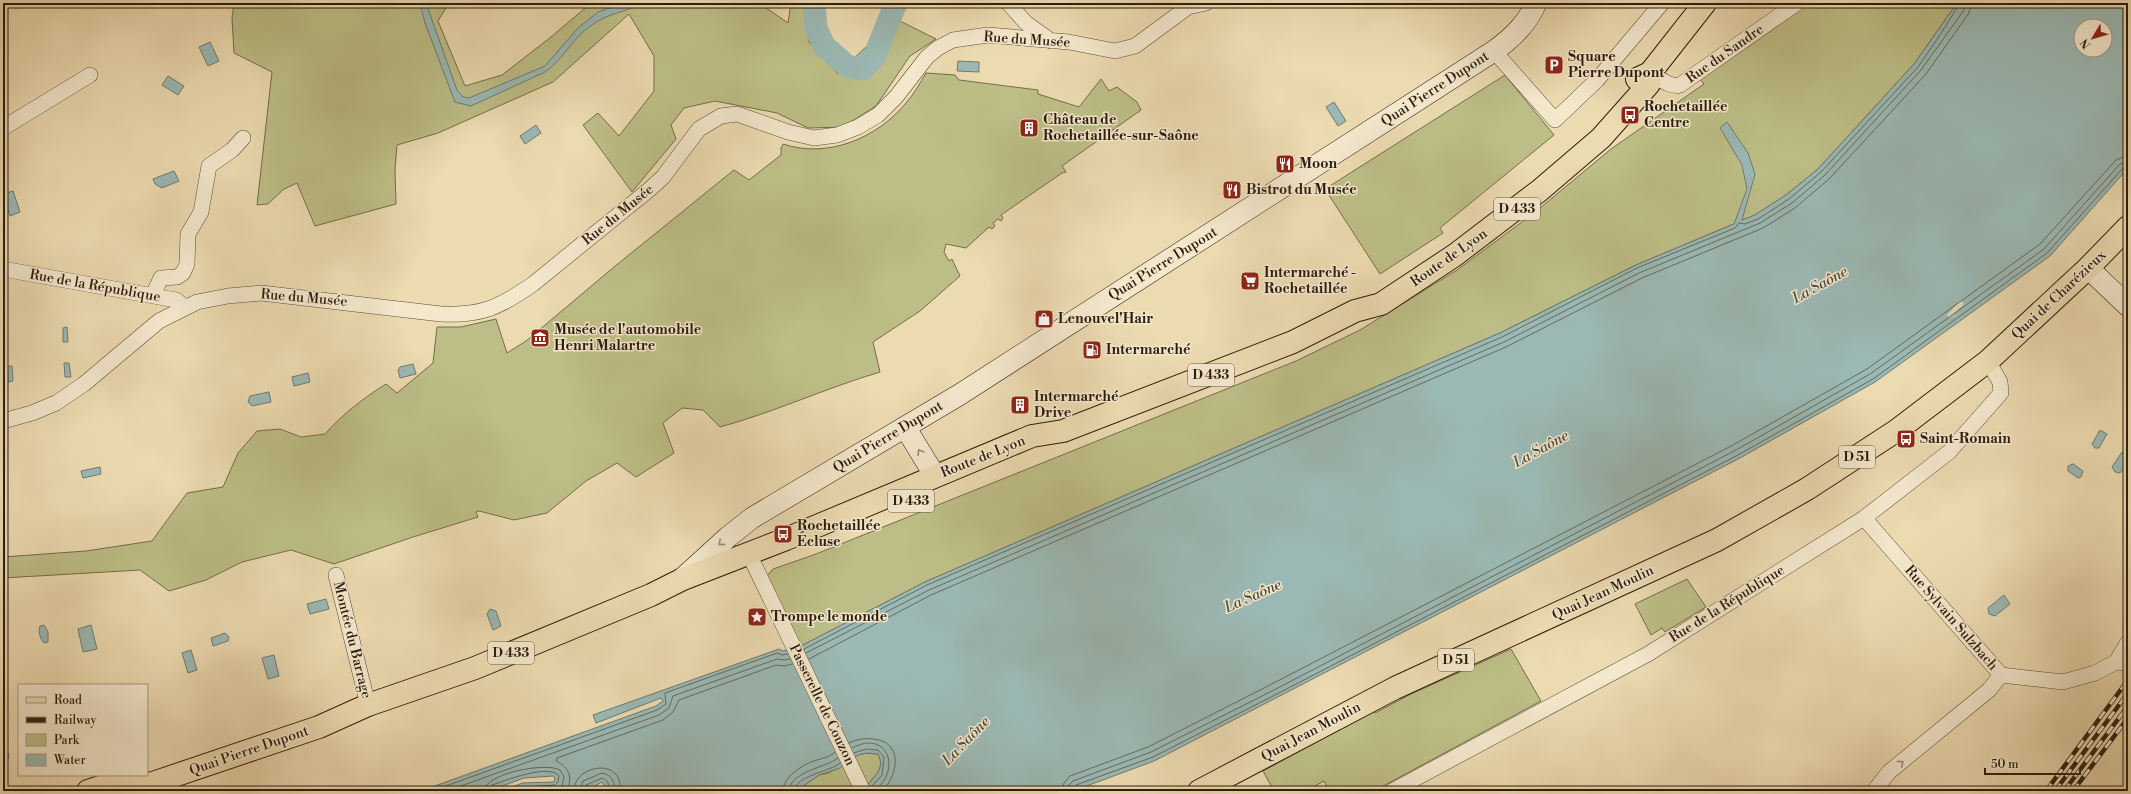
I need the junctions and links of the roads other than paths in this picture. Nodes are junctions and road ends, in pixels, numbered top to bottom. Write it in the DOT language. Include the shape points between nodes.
graph roads {
  1 [pos="1008,3"];
  2 [pos="1206,3"];
  3 [pos="1536,3"];
  4 [pos="1662,3"];
  5 [pos="1705,3"];
  6 [pos="1797,3"];
  7 [pos="1188,5"];
  8 [pos="1052,42"];
  9 [pos="1494,51"];
  10 [pos="1650,73"];
  11 [pos="90,75"];
  12 [pos="3,128"];
  13 [pos="243,138"];
  14 [pos="2128,227"];
  15 [pos="2088,268"];
  16 [pos="3,269"];
  17 [pos="153,295"];
  18 [pos="2128,306"];
  19 [pos="185,307"];
  20 [pos="1988,361"];
  21 [pos="7,417"];
  22 [pos="905,427"];
  23 [pos="1063,431"];
  24 [pos="935,476"];
  25 [pos="752,518"];
  26 [pos="1864,518"];
  27 [pos="751,559"];
  28 [pos="336,575"];
  29 [pos="682,579"];
  30 [pos="652,595"];
  31 [pos="2128,642"];
  32 [pos="2122,663"];
  33 [pos="2001,675"];
  34 [pos="368,705"];
  35 [pos="148,772"];
  36 [pos="134,776"];
  37 [pos="88,791"];
  38 [pos="129,791"];
  39 [pos="863,791"];
  40 [pos="1199,791"];
  41 [pos="1392,791"];
  42 [pos="1874,791"];
  1 -- 8 [label="street" via="1026,23"];
  2 -- 7 [label="street, Rue du Musée"];
  3 -- 9 [label="street, Quai Pierre Dupont" via="1520,29"];
  4 -- 9 [label="street" via="1597,80 1555,120"];
  5 -- 10 [label="main road, Route de Lyon / D 433"];
  6 -- 10 [label="street, Rue du Sandre" via="1676,86 1665,83"];
  7 -- 8 [label="street, Rue du Musée" via="1135,46 1115,51 1069,42"];
  8 -- 19 [label="street, Rue du Musée" via="988,35 953,40 927,57 896,97 878,115 858,127 837,135 814,138 788,132 737,114 721,116 699,129 663,177 650,189 532,284 489,310 465,315 441,314 261,293 228,296"];
  9 -- 22 [label="street, Quai Pierre Dupont" via="959,395"];
  10 -- 23 [label="main road, Route de Lyon / D 433" via="1640,76 1562,154 1478,226 1373,295 1355,311 1293,342"];
  11 -- 12 [label="street"];
  13 -- 17 [label="street" via="232,150 208,166 201,212 188,234 187,264 183,273 177,277 161,278"];
  14 -- 15 [label="main road, Quai de Charézieux / D 51"];
  15 -- 18 [label="street"];
  15 -- 20 [label="main road, Quai de Charézieux / D 51"];
  16 -- 17 [label="street, Rue de la République"];
  17 -- 19 [label="street, Rue de la République" via="176,300"];
  19 -- 21 [label="street, Rue du Musée" via="159,321 84,384 56,403 32,413"];
  20 -- 26 [label="street, Rue de la République" via="2000,382 2001,394 1949,452"];
  20 -- 40 [label="main road, Quai Jean Moulin / D 51" via="1896,431 1838,470 1717,540 1395,688"];
  24 -- 22 [label="street, one-way"];
  22 -- 25 [label="street, Quai Pierre Dupont"];
  23 -- 24 [label="main road, Route de Lyon / D 433" via="1032,436"];
  23 -- 27 [label="main road, Route de Lyon / D 433" via="1039,449"];
  24 -- 27 [label="main road, Route de Lyon / D 433" via="786,539"];
  25 -- 27 [label="street" via="745,537 745,545"];
  25 -- 29 [label="street, Quai Pierre Dupont, one-way"];
  26 -- 33 [label="street, Rue Sylvain Sulzbach"];
  26 -- 41 [label="street, Rue de la République" via="1648,654"];
  27 -- 29 [label="main road, Quai Pierre Dupont / D 433"];
  27 -- 30 [label="main road, Quai Pierre Dupont / D 433" via="680,595"];
  27 -- 39 [label="street, Passerelle de Couzon"];
  28 -- 34 [label="street, Montée du Barrage"];
  29 -- 30 [label="main road, Quai Pierre Dupont / D 433"];
  30 -- 34 [label="main road, Quai Pierre Dupont / D 433" via="475,668"];
  31 -- 32 [label="street"];
  32 -- 33 [label="street, Rue Sylvain Sulzbach" via="2063,682"];
  42 -- 33 [label="street, one-way" via="1889,772 1990,690"];
  34 -- 35 [label="main road, Quai Pierre Dupont / D 433" via="315,716"];
  34 -- 38 [label="main road, Quai Pierre Dupont / D 433" via="319,727"];
  36 -- 37 [label="main road"];
}
